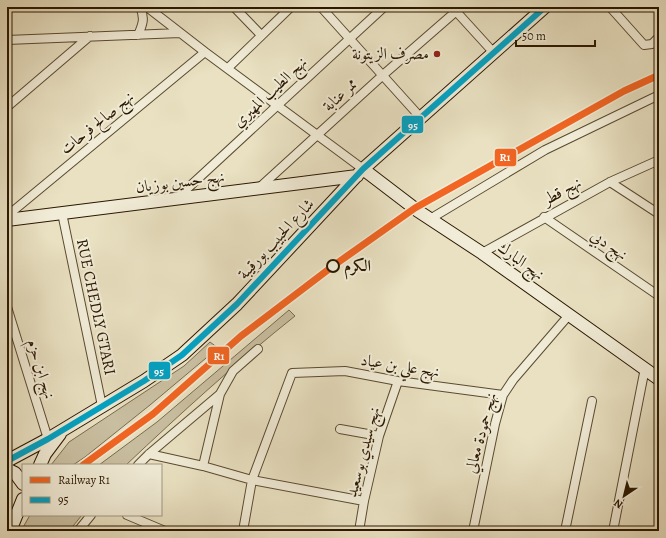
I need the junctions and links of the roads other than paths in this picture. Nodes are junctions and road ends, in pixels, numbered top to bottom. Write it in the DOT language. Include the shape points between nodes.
graph roads {
  1 [pos="140,7"];
  2 [pos="147,7"];
  3 [pos="234,7"];
  4 [pos="291,7"];
  5 [pos="321,7"];
  6 [pos="384,7"];
  7 [pos="545,7"];
  8 [pos="610,7"];
  9 [pos="456,8"];
  10 [pos="180,33"];
  11 [pos="138,35"];
  12 [pos="261,35"];
  13 [pos="90,36"];
  14 [pos="659,37"];
  15 [pos="350,38"];
  16 [pos="7,40"];
  17 [pos="205,52"];
  18 [pos="494,53"];
  19 [pos="228,68"];
  20 [pos="382,75"];
  21 [pos="659,95"];
  22 [pos="277,105"];
  23 [pos="7,107"];
  24 [pos="421,118"];
  25 [pos="318,136"];
  26 [pos="659,160"];
  27 [pos="360,173"];
  28 [pos="610,182"];
  29 [pos="258,189"];
  30 [pos="175,199"];
  31 [pos="62,213"];
  32 [pos="659,214"];
  33 [pos="7,216"];
  34 [pos="544,217"];
  35 [pos="430,219"];
  36 [pos="7,220"];
  37 [pos="482,253"];
  38 [pos="659,296"];
  39 [pos="7,307"];
  40 [pos="569,315"];
  41 [pos="258,348"];
  42 [pos="645,368"];
  43 [pos="659,379"];
  44 [pos="398,381"];
  45 [pos="220,394"];
  46 [pos="503,395"];
  47 [pos="592,401"];
  48 [pos="102,406"];
  49 [pos="65,429"];
  50 [pos="340,429"];
  51 [pos="379,436"];
  52 [pos="48,439"];
  53 [pos="148,454"];
  54 [pos="7,461"];
  55 [pos="40,464"];
  56 [pos="139,464"];
  57 [pos="203,466"];
  58 [pos="7,470"];
  59 [pos="252,480"];
  60 [pos="22,483"];
  61 [pos="22,501"];
  62 [pos="364,501"];
  63 [pos="90,516"];
  64 [pos="129,516"];
  65 [pos="10,531"];
  66 [pos="78,531"];
  67 [pos="165,531"];
  68 [pos="243,531"];
  69 [pos="359,531"];
  70 [pos="473,531"];
  71 [pos="565,531"];
  72 [pos="613,531"];
  1 -- 11 [label="street" via="143,23"];
  2 -- 10 [label="street"];
  3 -- 12 [label="street"];
  4 -- 12 [label="street"];
  5 -- 15 [label="street"];
  6 -- 15 [label="street, نهج الطيب المهيري"];
  7 -- 18 [label="street, شارع الحبيب بورقيبة"];
  8 -- 14 [label="street" via="644,45 652,44"];
  9 -- 18 [label="street"];
  9 -- 20 [label="street, ممر عنابة"];
  10 -- 11 [label="street"];
  10 -- 17 [label="street"];
  11 -- 13 [label="street"];
  12 -- 19 [label="street"];
  13 -- 16 [label="street"];
  13 -- 23 [label="street"];
  15 -- 20 [label="street"];
  15 -- 22 [label="street, نهج الطيب المهيري"];
  17 -- 19 [label="street"];
  17 -- 33 [label="street, نهج صالح فرحات"];
  18 -- 24 [label="street, شارع الحبيب بورقيبة"];
  19 -- 22 [label="street"];
  20 -- 24 [label="street"];
  20 -- 25 [label="street, ممر عنابة"];
  21 -- 35 [label="street" via="545,150"];
  22 -- 25 [label="street"];
  22 -- 30 [label="street, نهج الطيب المهيري"];
  24 -- 27 [label="street, شارع الحبيب بورقيبة"];
  25 -- 27 [label="street"];
  25 -- 29 [label="street, ممر عنابة"];
  26 -- 28 [label="street, نهج قطر"];
  27 -- 29 [label="street, نهج حسين بوزيان"];
  27 -- 35 [label="street, نهج البارك"];
  27 -- 48 [label="street, شارع الحبيب بورقيبة" via="237,304 182,355"];
  28 -- 32 [label="street"];
  28 -- 34 [label="street, نهج قطر"];
  29 -- 30 [label="street, نهج حسين بوزيان"];
  30 -- 31 [label="street, نهج حسين بوزيان"];
  31 -- 36 [label="street, نهج حسين بوزيان"];
  31 -- 48 [label="street, RUE CHEDLY GTARI"];
  34 -- 37 [label="street, نهج قطر"];
  34 -- 38 [label="street, نهج دبي"];
  35 -- 37 [label="street, نهج البارك"];
  37 -- 40 [label="street, نهج البارك"];
  39 -- 52 [label="street, نهج ابن حزم"];
  40 -- 42 [label="street, نهج البارك"];
  40 -- 46 [label="street, نهج حمودة معالي"];
  41 -- 45 [label="street" via="233,371"];
  42 -- 43 [label="street, نهج البارك"];
  42 -- 72 [label="street"];
  44 -- 46 [label="street, نهج علي بن عياد"];
  44 -- 51 [label="street, نهج سيدي بوسعيد"];
  44 -- 59 [label="street, نهج علي بن عياد" via="345,371 292,373"];
  45 -- 53 [label="street"];
  45 -- 57 [label="street"];
  46 -- 70 [label="street, نهج حمودة معالي"];
  47 -- 71 [label="street"];
  48 -- 49 [label="street, شارع الحبيب بورقيبة"];
  49 -- 52 [label="street, شارع الحبيب بورقيبة"];
  49 -- 55 [label="street" via="45,454"];
  50 -- 51 [label="street"];
  51 -- 62 [label="street, نهج سيدي بوسعيد"];
  52 -- 54 [label="street, شارع الحبيب بورقيبة"];
  53 -- 56 [label="street"];
  53 -- 57 [label="street"];
  57 -- 59 [label="street"];
  58 -- 60 [label="street" via="14,473"];
  59 -- 62 [label="street"];
  59 -- 68 [label="street"];
  61 -- 65 [label="street"];
  62 -- 69 [label="street, نهج سيدي بوسعيد"];
  63 -- 66 [label="street"];
  64 -- 67 [label="street"];
}
